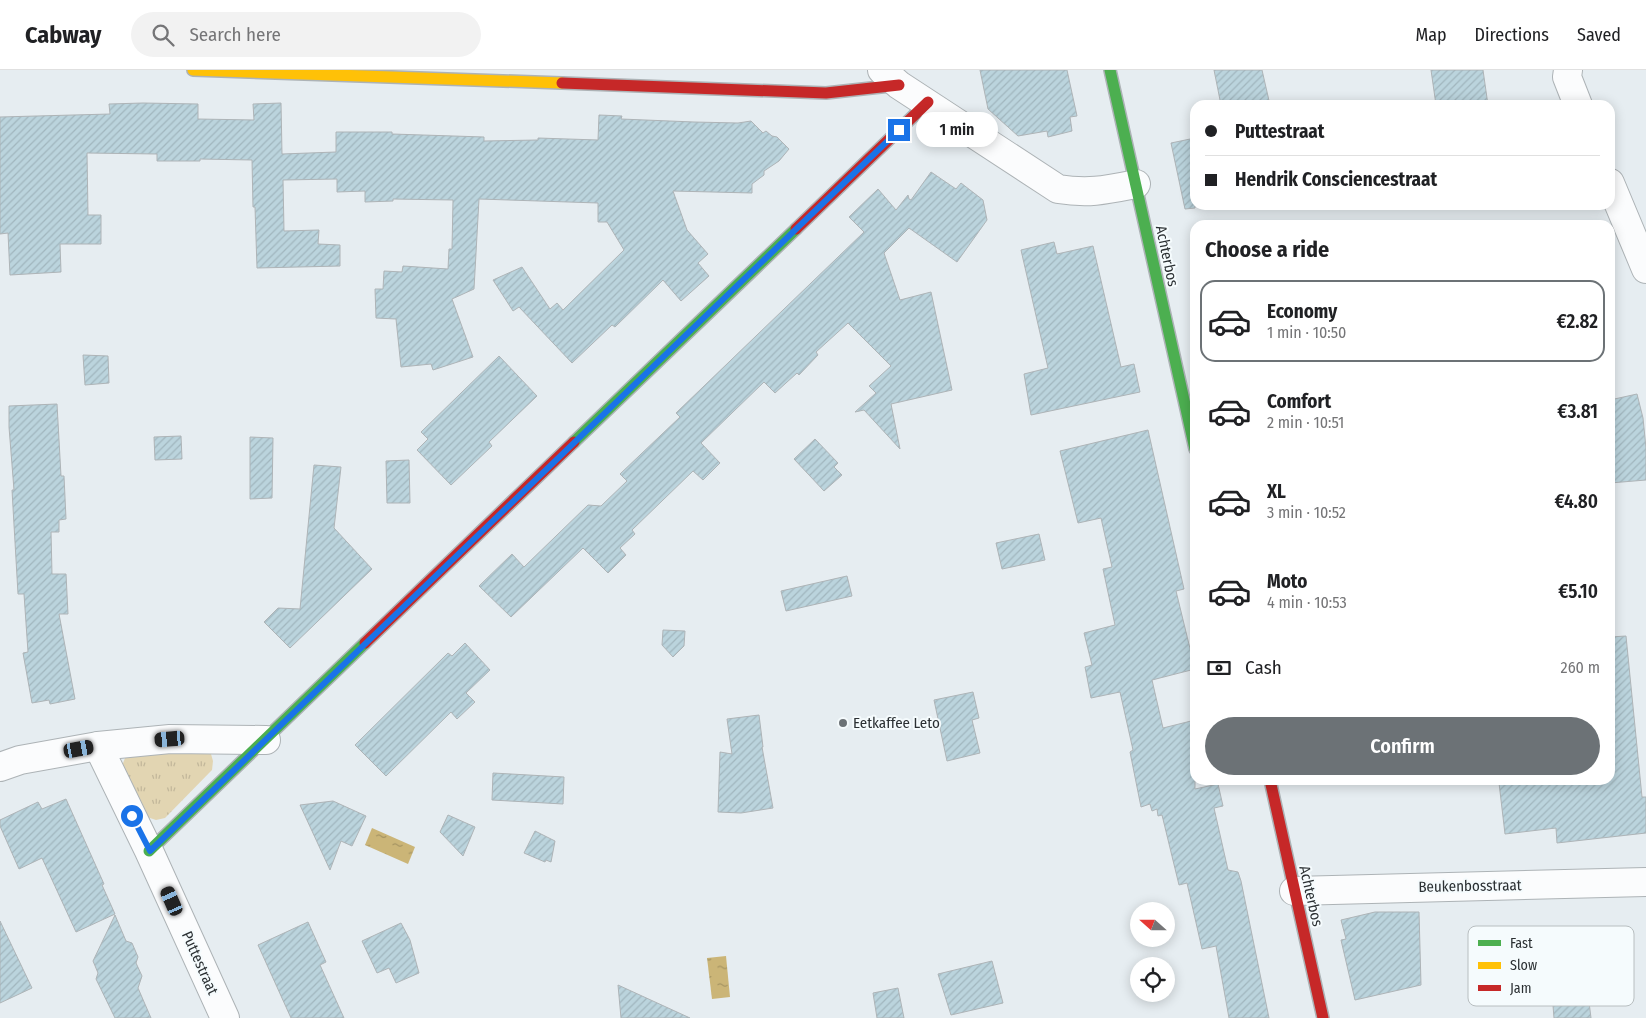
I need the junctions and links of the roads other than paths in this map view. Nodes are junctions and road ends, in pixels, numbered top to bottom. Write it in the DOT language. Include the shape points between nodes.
graph roads {
  1 [pos="193,70"];
  2 [pos="1110,70"];
  3 [pos="1568,70"];
  4 [pos="891,77"];
  5 [pos="1576,100"];
  6 [pos="928,102"];
  7 [pos="1136,184"];
  8 [pos="1615,195"];
  9 [pos="1646,269"];
  10 [pos="1190,427"];
  11 [pos="266,740"];
  12 [pos="98,746"];
  13 [pos="0,767"];
  14 [pos="1271,785"];
  15 [pos="150,851"];
  16 [pos="1646,882"];
  17 [pos="1294,892"];
  18 [pos="225,1018"];
  19 [pos="1323,1018"];
  1 -- 4 [label="street" via="826,93"];
  2 -- 7 [label="street, Achterbos"];
  3 -- 5 [label="street" via="1567,77"];
  4 -- 6 [label="street"];
  6 -- 7 [label="street" via="1058,189 1105,191"];
  6 -- 11 [label="street"];
  7 -- 10 [label="street, Achterbos"];
  8 -- 9 [label="street"];
  11 -- 12 [label="street" via="170,739"];
  11 -- 15 [label="street"];
  12 -- 13 [label="street" via="20,760"];
  12 -- 15 [label="street, Puttestraat"];
  14 -- 17 [label="street, Achterbos"];
  15 -- 18 [label="street, Puttestraat"];
  16 -- 17 [label="street, Beukenbosstraat"];
  17 -- 19 [label="street, Achterbos"];
}
